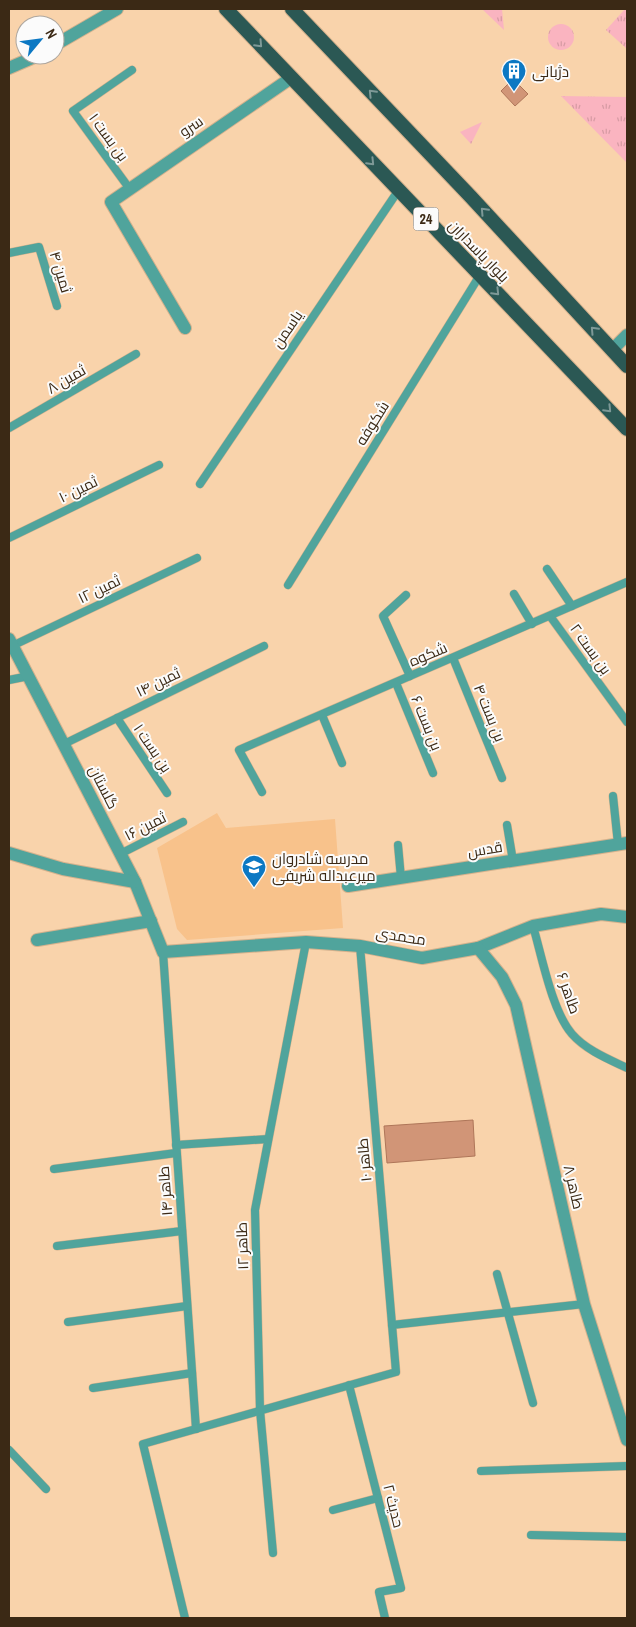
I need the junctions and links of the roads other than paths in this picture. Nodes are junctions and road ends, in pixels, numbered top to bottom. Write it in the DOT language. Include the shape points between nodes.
graph roads {
  1 [pos="117,9"];
  2 [pos="226,9"];
  3 [pos="292,9"];
  4 [pos="65,39"];
  5 [pos="132,70"];
  6 [pos="291,78"];
  7 [pos="129,188"];
  8 [pos="398,191"];
  9 [pos="9,253"];
  10 [pos="480,275"];
  11 [pos="57,306"];
  12 [pos="185,328"];
  13 [pos="627,335"];
  14 [pos="612,350"];
  15 [pos="136,354"];
  16 [pos="627,366"];
  17 [pos="9,428"];
  18 [pos="627,428"];
  19 [pos="158,465"];
  20 [pos="200,484"];
  21 [pos="9,538"];
  22 [pos="197,558"];
  23 [pos="547,569"];
  24 [pos="627,582"];
  25 [pos="288,585"];
  26 [pos="514,594"];
  27 [pos="406,595"];
  28 [pos="572,606"];
  29 [pos="550,616"];
  30 [pos="532,624"];
  31 [pos="10,643"];
  32 [pos="264,646"];
  33 [pos="453,658"];
  34 [pos="29,676"];
  35 [pos="410,676"];
  36 [pos="9,680"];
  37 [pos="396,683"];
  38 [pos="322,715"];
  39 [pos="117,718"];
  40 [pos="627,722"];
  41 [pos="64,744"];
  42 [pos="342,764"];
  43 [pos="433,773"];
  44 [pos="502,778"];
  45 [pos="262,792"];
  46 [pos="167,793"];
  47 [pos="612,796"];
  48 [pos="183,822"];
  49 [pos="507,825"];
  50 [pos="623,844"];
  51 [pos="398,845"];
  52 [pos="9,853"];
  53 [pos="120,854"];
  54 [pos="513,861"];
  55 [pos="400,878"];
  56 [pos="135,882"];
  57 [pos="348,886"];
  58 [pos="627,916"];
  59 [pos="151,921"];
  60 [pos="533,926"];
  61 [pos="37,940"];
  62 [pos="306,942"];
  63 [pos="360,946"];
  64 [pos="478,948"];
  65 [pos="164,952"];
  66 [pos="627,1068"];
  67 [pos="268,1139"];
  68 [pos="176,1149"];
  69 [pos="54,1169"];
  70 [pos="182,1231"];
  71 [pos="57,1246"];
  72 [pos="497,1274"];
  73 [pos="584,1304"];
  74 [pos="187,1306"];
  75 [pos="508,1312"];
  76 [pos="68,1322"];
  77 [pos="392,1325"];
  78 [pos="192,1373"];
  79 [pos="349,1385"];
  80 [pos="93,1388"];
  81 [pos="533,1403"];
  82 [pos="260,1410"];
  83 [pos="196,1428"];
  84 [pos="627,1440"];
  85 [pos="9,1450"];
  86 [pos="627,1466"];
  87 [pos="481,1471"];
  88 [pos="46,1489"];
  89 [pos="378,1498"];
  90 [pos="333,1510"];
  91 [pos="531,1535"];
  92 [pos="627,1537"];
  93 [pos="273,1553"];
  94 [pos="185,1618"];
  95 [pos="385,1618"];
  1 -- 4 [label="street"];
  2 -- 6 [label="highway, بلوار پاسداران / 24, one-way"];
  14 -- 3 [label="highway, بلوار پاسداران, one-way" via="472,197"];
  5 -- 7 [label="lane, بن بست ۱" via="73,111"];
  6 -- 7 [label="street, سرو"];
  6 -- 8 [label="highway, بلوار پاسداران / 24, one-way"];
  7 -- 12 [label="street, سرو" via="111,202"];
  8 -- 10 [label="highway, بلوار پاسداران / 24"];
  8 -- 20 [label="lane, یاسمن"];
  9 -- 11 [label="lane, ثمین ۴" via="40,247"];
  10 -- 18 [label="highway, بلوار پاسداران / 24, one-way"];
  10 -- 25 [label="lane, شکوفه"];
  13 -- 14 [label="street"];
  14 -- 16 [label="highway, بلوار پاسداران"];
  15 -- 17 [label="lane, ثمین ۸"];
  19 -- 21 [label="lane, ثمین ۱۰"];
  22 -- 31 [label="lane, ثمین ۱۲"];
  23 -- 28 [label="lane"];
  24 -- 28 [label="lane, شکوه"];
  26 -- 30 [label="lane"];
  27 -- 35 [label="lane" via="383,616"];
  28 -- 29 [label="lane, شکوه"];
  29 -- 30 [label="lane, شکوه"];
  29 -- 40 [label="lane, بن بست ۲"];
  30 -- 33 [label="lane, شکوه"];
  31 -- 34 [label="street, گلستان"];
  32 -- 39 [label="lane, ثمین ۱۴"];
  33 -- 35 [label="lane, شکوه"];
  33 -- 44 [label="lane, بن بست ۴"];
  34 -- 36 [label="lane"];
  34 -- 41 [label="street, گلستان"];
  35 -- 37 [label="lane, شکوه"];
  37 -- 38 [label="lane, شکوه"];
  37 -- 43 [label="lane, بن بست ۶"];
  38 -- 42 [label="lane"];
  38 -- 45 [label="lane, شکوه" via="239,750"];
  39 -- 41 [label="lane, ثمین ۱۴"];
  39 -- 46 [label="lane, بن بست ۱"];
  41 -- 53 [label="street, گلستان"];
  47 -- 50 [label="lane"];
  48 -- 53 [label="lane, ثمین ۱۶"];
  49 -- 54 [label="lane"];
  50 -- 54 [label="street, قدس"];
  51 -- 55 [label="lane"];
  52 -- 56 [label="street" via="63,870"];
  53 -- 56 [label="street, گلستان"];
  54 -- 55 [label="street, قدس"];
  55 -- 57 [label="street, قدس"];
  56 -- 59 [label="street, گلستان"];
  58 -- 60 [label="street, محمدی" via="602,914"];
  59 -- 61 [label="street"];
  59 -- 65 [label="street, گلستان"];
  60 -- 64 [label="street, محمدی"];
  60 -- 66 [label="lane, طاهر ۶" via="559,1013 572,1034 592,1050"];
  62 -- 63 [label="street, محمدی"];
  62 -- 65 [label="street, محمدی"];
  62 -- 67 [label="lane, طاهر ۱۲"];
  63 -- 64 [label="street, محمدی" via="422,958"];
  63 -- 77 [label="lane, طاهر ۱۰"];
  64 -- 73 [label="street, طاهر ۸" via="502,977 516,1005"];
  65 -- 68 [label="lane, طاهر ۱۴"];
  67 -- 68 [label="lane"];
  67 -- 82 [label="lane, طاهر ۱۲" via="255,1210"];
  68 -- 69 [label="lane"];
  68 -- 70 [label="lane, طاهر ۱۴"];
  70 -- 71 [label="lane"];
  70 -- 74 [label="lane, طاهر ۱۴"];
  72 -- 75 [label="lane"];
  73 -- 75 [label="lane"];
  73 -- 84 [label="street, طاهر ۸"];
  74 -- 76 [label="lane"];
  74 -- 78 [label="lane, طاهر ۱۴"];
  75 -- 77 [label="lane"];
  75 -- 81 [label="lane"];
  77 -- 79 [label="lane, طاهر ۱۰" via="396,1372"];
  78 -- 80 [label="lane"];
  78 -- 83 [label="lane, طاهر ۱۴"];
  79 -- 82 [label="lane"];
  79 -- 89 [label="lane, حدیث ۲"];
  82 -- 83 [label="lane"];
  82 -- 93 [label="lane, طاهر ۱۲"];
  83 -- 94 [label="lane" via="142,1444"];
  85 -- 88 [label="lane"];
  86 -- 87 [label="lane"];
  89 -- 90 [label="lane"];
  89 -- 95 [label="lane, حدیث ۲" via="401,1588 379,1592"];
  91 -- 92 [label="lane"];
}
